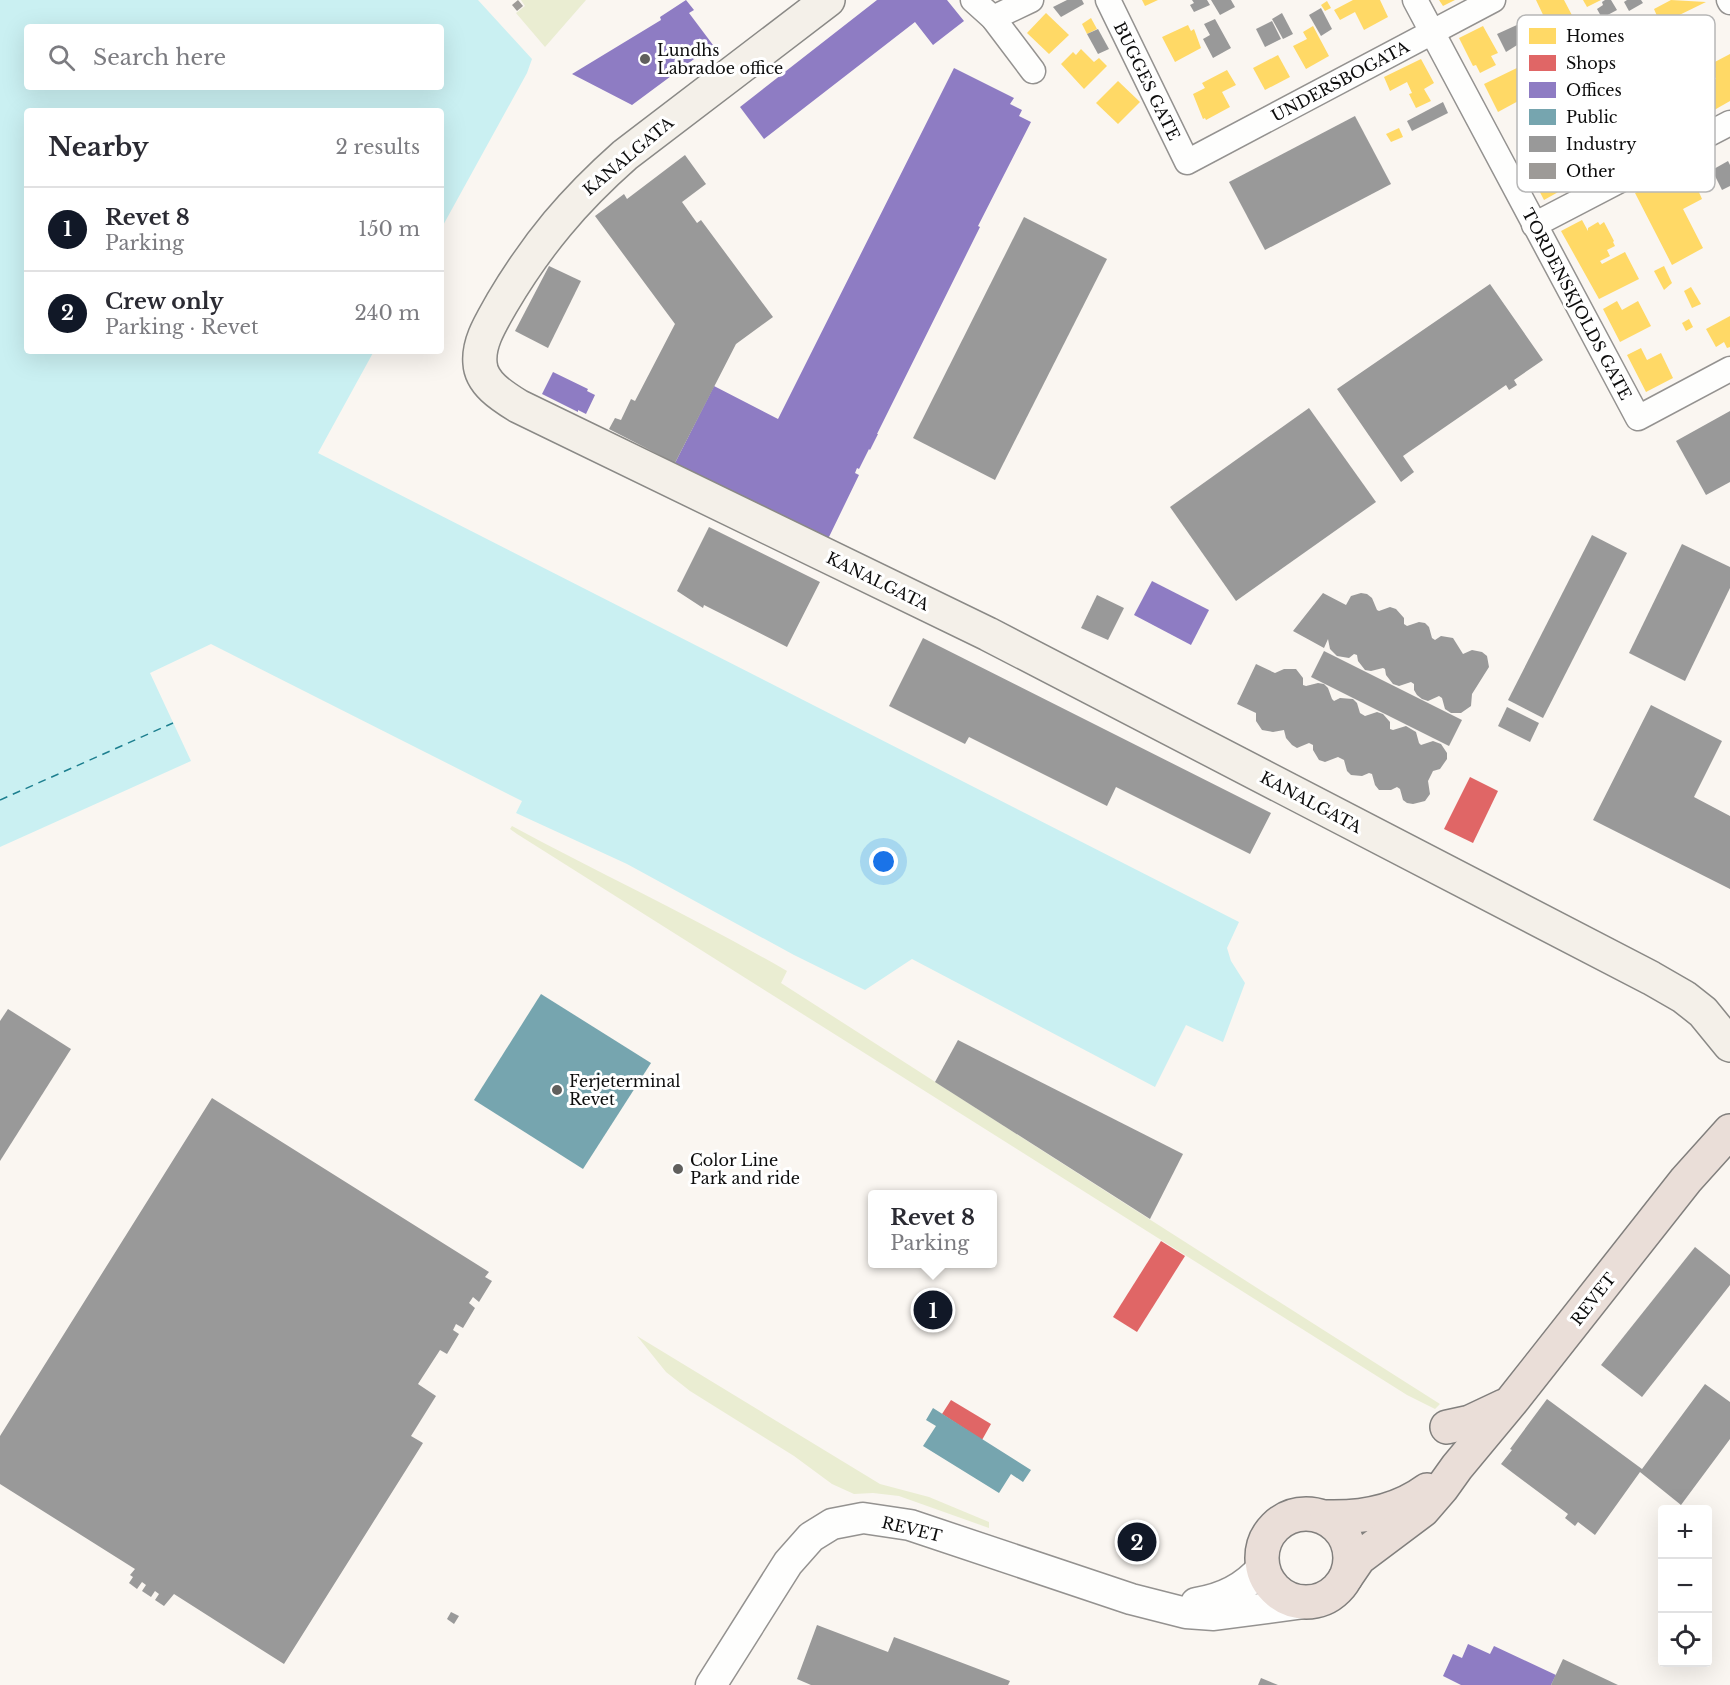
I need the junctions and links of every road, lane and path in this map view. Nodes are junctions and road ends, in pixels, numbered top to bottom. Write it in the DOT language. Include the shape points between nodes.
graph roads {
  1 [pos="828,0"];
  2 [pos="974,0"];
  3 [pos="1031,0"];
  4 [pos="1108,0"];
  5 [pos="1415,0"];
  6 [pos="1493,0"];
  7 [pos="993,18"];
  8 [pos="1433,32"];
  9 [pos="1033,71"];
  10 [pos="1730,123"];
  11 [pos="1715,131"];
  12 [pos="1186,162"];
  13 [pos="1597,192"];
  14 [pos="1534,225"];
  15 [pos="1730,369"];
  16 [pos="1730,1045"];
  17 [pos="1730,1131"];
  18 [pos="1511,1402"];
  19 [pos="1447,1427"];
  20 [pos="1457,1467"];
  21 [pos="1327,1518"];
  22 [pos="1262,1568"];
  23 [pos="1346,1577"];
  24 [pos="1311,1602"];
  25 [pos="1149,1605"];
  26 [pos="711,1685"];
  1 -- 16 [label="main road, KANALGATA" via="625,155 562,216 529,259 494,317 480,349 480,365 492,388 518,406 988,634 1652,978 1703,1012"];
  2 -- 7 [label="street"];
  3 -- 7 [label="street"];
  4 -- 12 [label="street, BUGGES GATE"];
  5 -- 8 [label="street, TORDENSKJOLDS GATE"];
  6 -- 8 [label="street, UNDERSBOGATA"];
  7 -- 9 [label="street"];
  8 -- 12 [label="street, UNDERSBOGATA"];
  8 -- 14 [label="street, TORDENSKJOLDS GATE"];
  10 -- 11 [label="street"];
  13 -- 14 [label="street"];
  14 -- 15 [label="street, TORDENSKJOLDS GATE" via="1638,418"];
  17 -- 18 [label="highway, REVET" via="1686,1180"];
  18 -- 19 [label="highway" via="1470,1422"];
  18 -- 20 [label="highway, REVET"];
  20 -- 21 [label="highway, REVET" via="1417,1497 1397,1506 1368,1516"];
  20 -- 23 [label="highway, REVET" via="1423,1510 1359,1558"];
  21 -- 22 [label="highway" via="1306,1513 1289,1516 1275,1525 1262,1547"];
  21 -- 23 [label="highway" via="1340,1528 1349,1544 1351,1560"];
  22 -- 24 [label="highway" via="1268,1582 1281,1595"];
  22 -- 25 [label="street, REVET" via="1234,1592 1212,1600 1179,1606"];
  23 -- 24 [label="highway" via="1338,1589"];
  24 -- 25 [label="street, REVET" via="1214,1615"];
  25 -- 26 [label="street, REVET" via="910,1525 863,1518 832,1524 811,1537 788,1563"];
}
